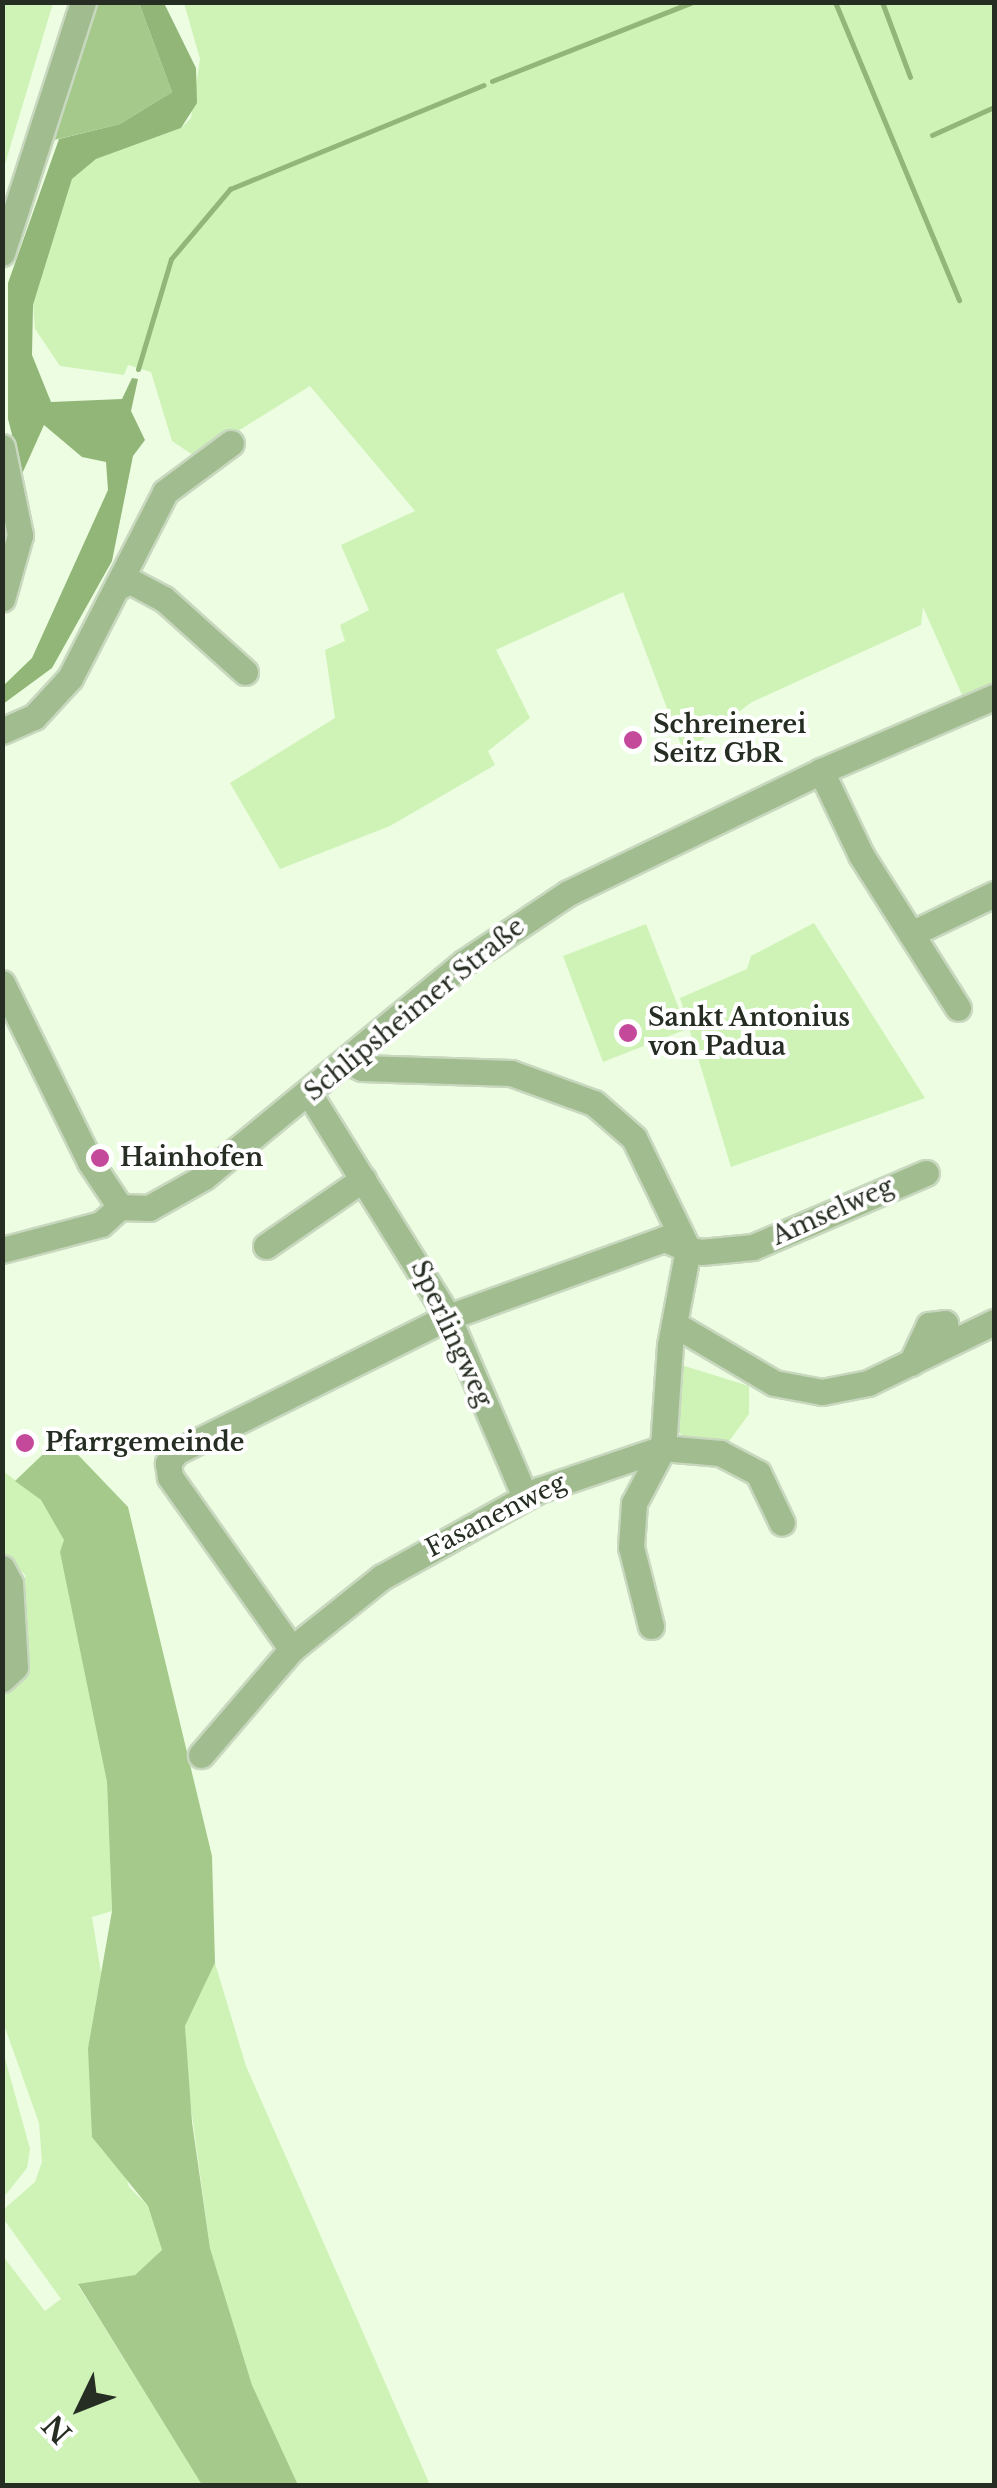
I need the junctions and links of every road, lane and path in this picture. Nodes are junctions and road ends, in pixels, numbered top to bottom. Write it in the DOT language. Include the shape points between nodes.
graph roads {
  1 [pos="83,2"];
  2 [pos="2,253"];
  3 [pos="232,443"];
  4 [pos="2,447"];
  5 [pos="120,586"];
  6 [pos="2,599"];
  7 [pos="245,672"];
  8 [pos="994,697"];
  9 [pos="2,731"];
  10 [pos="821,771"];
  11 [pos="994,894"];
  12 [pos="913,933"];
  13 [pos="2,983"];
  14 [pos="958,1008"];
  15 [pos="350,1062"];
  16 [pos="310,1094"];
  17 [pos="926,1172"];
  18 [pos="364,1179"];
  19 [pos="120,1208"];
  20 [pos="266,1246"];
  21 [pos="688,1249"];
  22 [pos="2,1250"];
  23 [pos="448,1317"];
  24 [pos="994,1322"];
  25 [pos="674,1324"];
  26 [pos="664,1448"];
  27 [pos="525,1496"];
  28 [pos="782,1524"];
  29 [pos="2,1568"];
  30 [pos="651,1626"];
  31 [pos="292,1649"];
  32 [pos="2,1679"];
  33 [pos="201,1754"];
  1 -- 2 [label="street"];
  3 -- 5 [label="street" via="164,492"];
  4 -- 6 [label="street" via="20,535"];
  5 -- 7 [label="street" via="130,582 164,599"];
  5 -- 9 [label="street" via="52,702"];
  8 -- 10 [label="street, Schlipsheimer Straße"];
  10 -- 12 [label="street" via="862,856"];
  10 -- 15 [label="street, Schlipsheimer Straße" via="628,860 523,922"];
  11 -- 12 [label="street"];
  12 -- 14 [label="street"];
  13 -- 19 [label="street" via="90,1162"];
  15 -- 16 [label="street, Schlipsheimer Straße"];
  15 -- 21 [label="street" via="511,1073 594,1103 634,1138"];
  16 -- 18 [label="street, Sperlingweg"];
  16 -- 19 [label="street, Schlipsheimer Straße" via="174,1197 149,1208"];
  17 -- 21 [label="street, Amselweg" via="753,1247"];
  18 -- 20 [label="street"];
  18 -- 23 [label="street, Sperlingweg"];
  19 -- 22 [label="street, Schlipsheimer Straße" via="101,1224"];
  21 -- 23 [label="street, Amselweg" via="664,1239"];
  21 -- 25 [label="street"];
  23 -- 27 [label="street, Sperlingweg"];
  23 -- 31 [label="street, Amselweg" via="190,1440 168,1463 170,1477"];
  24 -- 25 [label="street" via="868,1383 799,1392 746,1370"];
  25 -- 26 [label="street"];
  26 -- 27 [label="street, Fasanenweg"];
  26 -- 28 [label="street" via="720,1453 758,1473"];
  26 -- 30 [label="street" via="634,1503 632,1547"];
  27 -- 31 [label="street, Fasanenweg" via="382,1577"];
  29 -- 32 [label="street" via="10,1582 15,1667"];
  31 -- 33 [label="street, Fasanenweg"];
}
